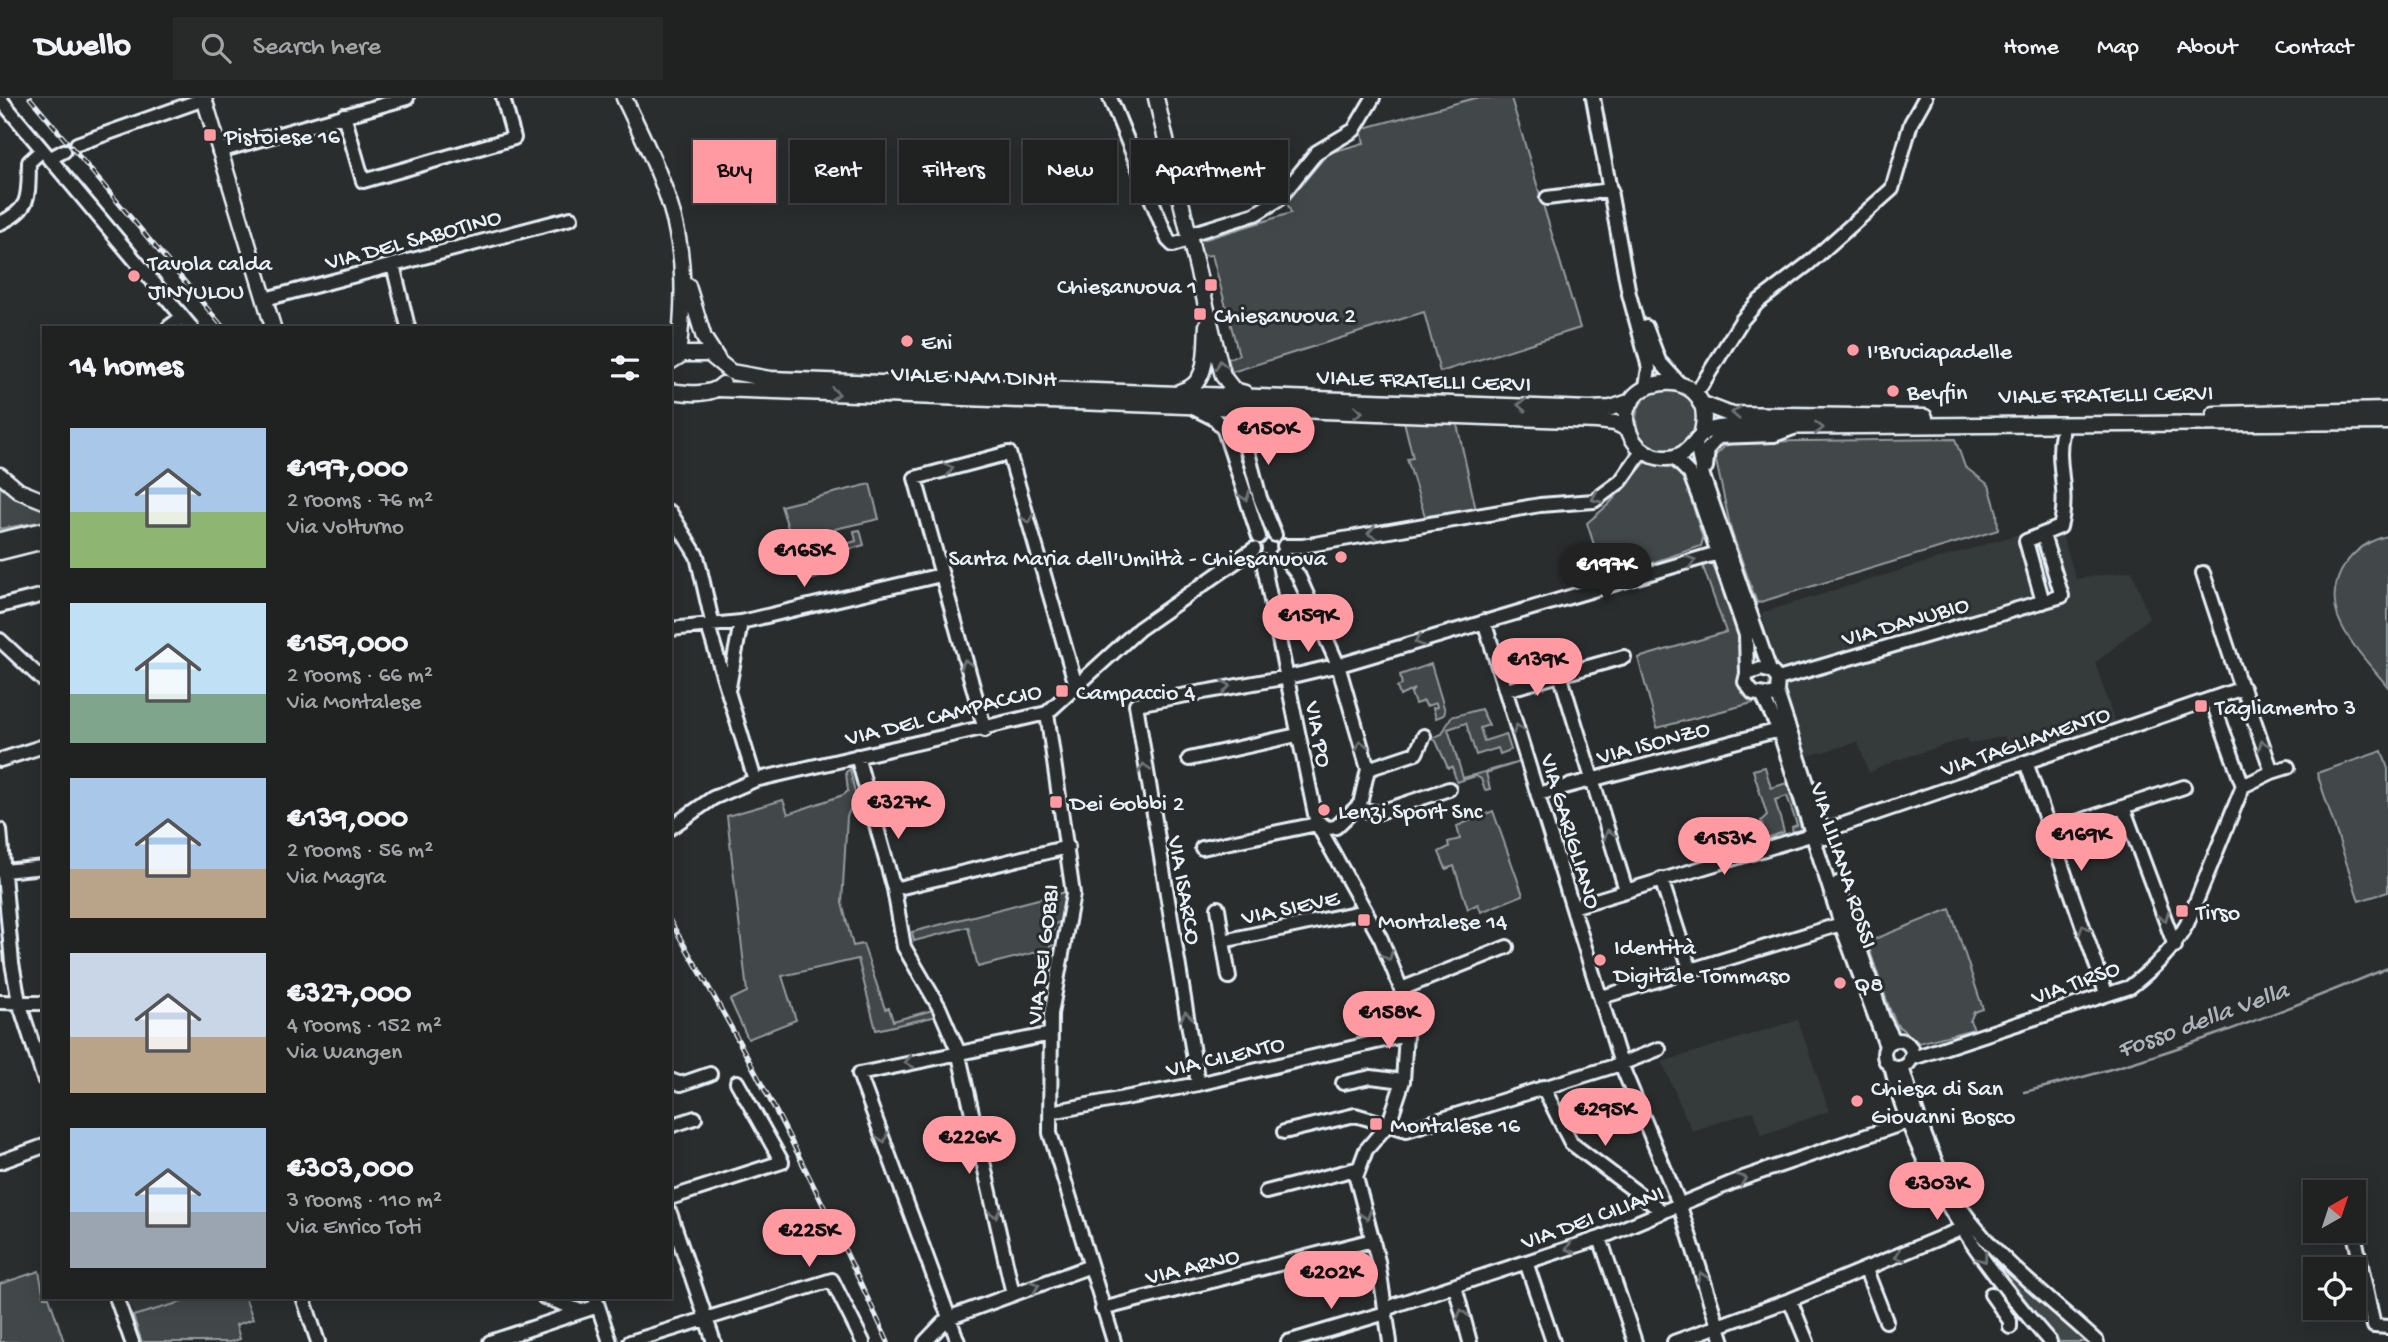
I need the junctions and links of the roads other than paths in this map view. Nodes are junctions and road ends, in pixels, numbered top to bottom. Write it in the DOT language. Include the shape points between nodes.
graph roads {
  1 [pos="204,98"];
  2 [pos="407,98"];
  3 [pos="503,98"];
  4 [pos="624,98"];
  5 [pos="1110,98"];
  6 [pos="1156,98"];
  7 [pos="1373,98"];
  8 [pos="1593,98"];
  9 [pos="1925,98"];
  10 [pos="0,99"];
  11 [pos="0,109"];
  12 [pos="344,115"];
  13 [pos="22,129"];
  14 [pos="77,144"];
  15 [pos="64,151"];
  16 [pos="219,151"];
  17 [pos="45,155"];
  18 [pos="1611,190"];
  19 [pos="1547,198"];
  20 [pos="571,218"];
  21 [pos="0,223"];
  22 [pos="1190,237"];
  23 [pos="394,265"];
  24 [pos="684,271"];
  25 [pos="1627,274"];
  26 [pos="265,299"];
  27 [pos="182,317"];
  28 [pos="1208,317"];
  29 [pos="170,326"];
  30 [pos="190,326"];
  31 [pos="273,326"];
  32 [pos="408,326"];
  33 [pos="673,355"];
  34 [pos="722,364"];
  35 [pos="1679,383"];
  36 [pos="1646,386"];
  37 [pos="1701,386"];
  38 [pos="718,389"];
  39 [pos="672,390"];
  40 [pos="701,393"];
  41 [pos="1172,393"];
  42 [pos="1213,394"];
  43 [pos="1253,396"];
  44 [pos="672,397"];
  45 [pos="1632,401"];
  46 [pos="1700,403"];
  47 [pos="1184,406"];
  48 [pos="1229,407"];
  49 [pos="1290,410"];
  50 [pos="2388,410"];
  51 [pos="2388,422"];
  52 [pos="1793,428"];
  53 [pos="1629,430"];
  54 [pos="2062,434"];
  55 [pos="1699,438"];
  56 [pos="1643,450"];
  57 [pos="1673,457"];
  58 [pos="1695,471"];
  59 [pos="0,475"];
  60 [pos="42,499"];
  61 [pos="672,515"];
  62 [pos="1717,519"];
  63 [pos="42,530"];
  64 [pos="2043,536"];
  65 [pos="4,539"];
  66 [pos="42,542"];
  67 [pos="1257,543"];
  68 [pos="1280,545"];
  69 [pos="0,552"];
  70 [pos="1718,553"];
  71 [pos="1263,561"];
  72 [pos="1232,567"];
  73 [pos="2203,573"];
  74 [pos="941,575"];
  75 [pos="42,596"];
  76 [pos="2043,602"];
  77 [pos="0,606"];
  78 [pos="1484,621"];
  79 [pos="741,622"];
  80 [pos="711,626"];
  81 [pos="672,629"];
  82 [pos="0,640"];
  83 [pos="1624,657"];
  84 [pos="1338,665"];
  85 [pos="1560,674"];
  86 [pos="1747,674"];
  87 [pos="1288,677"];
  88 [pos="42,679"];
  89 [pos="1775,681"];
  90 [pos="729,688"];
  91 [pos="2242,688"];
  92 [pos="1077,689"];
  93 [pos="1506,690"];
  94 [pos="1763,697"];
  95 [pos="2212,699"];
  96 [pos="1047,713"];
  97 [pos="985,730"];
  98 [pos="1779,730"];
  99 [pos="1297,734"];
  100 [pos="1424,736"];
  101 [pos="42,747"];
  102 [pos="857,756"];
  103 [pos="1189,759"];
  104 [pos="0,760"];
  105 [pos="2026,762"];
  106 [pos="2288,767"];
  107 [pos="1368,769"];
  108 [pos="2272,772"];
  109 [pos="1592,779"];
  110 [pos="755,780"];
  111 [pos="2243,786"];
  112 [pos="2184,787"];
  113 [pos="1449,789"];
  114 [pos="1538,794"];
  115 [pos="2123,807"];
  116 [pos="1357,808"];
  117 [pos="1318,825"];
  118 [pos="672,827"];
  119 [pos="0,830"];
  120 [pos="2049,831"];
  121 [pos="1819,833"];
  122 [pos="1068,848"];
  123 [pos="1202,848"];
  124 [pos="42,867"];
  125 [pos="4,871"];
  126 [pos="1661,879"];
  127 [pos="894,889"];
  128 [pos="1626,890"];
  129 [pos="1573,906"];
  130 [pos="1218,908"];
  131 [pos="1365,911"];
  132 [pos="1841,924"];
  133 [pos="1223,941"];
  134 [pos="2175,946"];
  135 [pos="1507,947"];
  136 [pos="1690,969"];
  137 [pos="1229,977"];
  138 [pos="1401,989"];
  139 [pos="2106,993"];
  140 [pos="1602,998"];
  141 [pos="0,1002"];
  142 [pos="19,1002"];
  143 [pos="42,1003"];
  144 [pos="1051,1034"];
  145 [pos="1406,1035"];
  146 [pos="1890,1043"];
  147 [pos="1658,1049"];
  148 [pos="958,1051"];
  149 [pos="1903,1060"];
  150 [pos="1621,1064"];
  151 [pos="42,1073"];
  152 [pos="710,1074"];
  153 [pos="672,1081"];
  154 [pos="1403,1081"];
  155 [pos="737,1082"];
  156 [pos="1343,1083"];
  157 [pos="1198,1084"];
  158 [pos="1543,1087"];
  159 [pos="1051,1112"];
  160 [pos="695,1118"];
  161 [pos="1908,1122"];
  162 [pos="1389,1123"];
  163 [pos="672,1124"];
  164 [pos="1284,1132"];
  165 [pos="42,1147"];
  166 [pos="0,1161"];
  167 [pos="1356,1169"];
  168 [pos="1266,1192"];
  169 [pos="672,1197"];
  170 [pos="1680,1206"];
  171 [pos="1663,1212"];
  172 [pos="672,1219"];
  173 [pos="1961,1229"];
  174 [pos="1601,1238"];
  175 [pos="1373,1240"];
  176 [pos="2356,1243"];
  177 [pos="1526,1262"];
  178 [pos="1088,1267"];
  179 [pos="1866,1270"];
  180 [pos="1455,1286"];
  181 [pos="1013,1294"];
  182 [pos="1991,1294"];
  183 [pos="117,1299"];
  184 [pos="304,1299"];
  185 [pos="549,1299"];
  186 [pos="1790,1300"];
  187 [pos="596,1301"];
  188 [pos="1102,1309"];
  189 [pos="580,1311"];
  190 [pos="1385,1313"];
  191 [pos="705,1318"];
  192 [pos="948,1318"];
  193 [pos="1885,1321"];
  194 [pos="2010,1327"];
  195 [pos="2388,1327"];
  196 [pos="1718,1328"];
  197 [pos="132,1342"];
  198 [pos="318,1342"];
  199 [pos="490,1342"];
  200 [pos="610,1342"];
  201 [pos="630,1342"];
  202 [pos="714,1342"];
  203 [pos="863,1342"];
  204 [pos="925,1342"];
  205 [pos="958,1342"];
  206 [pos="1114,1342"];
  207 [pos="1288,1342"];
  208 [pos="1390,1342"];
  209 [pos="1470,1342"];
  210 [pos="1553,1342"];
  211 [pos="1634,1342"];
  212 [pos="1674,1342"];
  213 [pos="1723,1342"];
  214 [pos="1807,1342"];
  215 [pos="2050,1342"];
  216 [pos="2097,1342"];
  1 -- 14 [label="street"];
  1 -- 16 [label="main road"];
  2 -- 12 [label="street"];
  3 -- 12 [label="street" via="514,138 363,181"];
  4 -- 24 [label="main road" via="664,181 677,222"];
  5 -- 22 [label="street" via="1168,240 1173,245"];
  6 -- 22 [label="main road"];
  7 -- 22 [label="street" via="1354,130 1317,152 1278,200 1255,214"];
  8 -- 18 [label="street"];
  9 -- 37 [label="street" via="1912,123 1892,189 1758,302"];
  10 -- 13 [label="street"];
  11 -- 13 [label="street"];
  12 -- 16 [label="street"];
  13 -- 17 [label="street"];
  15 -- 17 [label="street"];
  16 -- 26 [label="main road"];
  17 -- 21 [label="street" via="29,163 26,206 19,215"];
  17 -- 27 [label="street"];
  18 -- 19 [label="street"];
  18 -- 25 [label="street"];
  20 -- 23 [label="street, VIA DEL SABOTINO"];
  22 -- 28 [label="main road"];
  23 -- 26 [label="street, VIA DEL SABOTINO"];
  23 -- 32 [label="street"];
  24 -- 33 [label="main road" via="683,323"];
  24 -- 34 [label="main road" via="704,338"];
  25 -- 35 [label="street" via="1658,361"];
  25 -- 36 [label="street" via="1649,368"];
  26 -- 31 [label="main road"];
  27 -- 29 [label="street"];
  27 -- 30 [label="street"];
  28 -- 41 [label="main road" via="1202,374 1193,387"];
  43 -- 28 [label="main road, one-way" via="1228,384"];
  33 -- 34 [label="main road, VIALE NAM DINH" via="700,353"];
  34 -- 38 [label="main road" via="724,383"];
  34 -- 41 [label="main road, VIALE NAM DINH" via="743,376 770,379"];
  35 -- 36 [label="main road"];
  35 -- 46 [label="main road, VIALE FRATELLI CERVI"];
  36 -- 45 [label="main road"];
  38 -- 40 [label="main road, VIALE NAM DINH"];
  38 -- 47 [label="main road, VIALE NAM DINH, one-way"];
  39 -- 40 [label="main road, VIALE NAM DINH"];
  40 -- 44 [label="main road"];
  41 -- 42 [label="main road, VIALE NAM DINH"];
  42 -- 43 [label="main road, VIALE FRATELLI CERVI"];
  45 -- 43 [label="main road, VIALE FRATELLI CERVI, one-way" via="1590,409"];
  45 -- 53 [label="main road"];
  50 -- 46 [label="main road, VIALE FRATELLI CERVI, one-way" via="1945,418 1729,414"];
  46 -- 55 [label="main road" via="1704,417"];
  47 -- 48 [label="main road, VIALE NAM DINH"];
  47 -- 67 [label="street, VIA PO, one-way" via="1209,414 1222,426"];
  48 -- 49 [label="main road, VIALE FRATELLI CERVI"];
  49 -- 53 [label="main road, VIALE FRATELLI CERVI, one-way" via="1608,421"];
  49 -- 68 [label="street" via="1259,419 1245,441 1260,498"];
  52 -- 51 [label="main road, VIALE FRATELLI CERVI, one-way"];
  52 -- 55 [label="main road, VIALE FRATELLI CERVI" via="1727,427"];
  52 -- 62 [label="street" via="1774,435 1724,436 1713,442 1705,463"];
  53 -- 56 [label="main road"];
  54 -- 64 [label="street" via="2064,515 2060,527"];
  55 -- 57 [label="main road, VIALE FRATELLI CERVI"];
  55 -- 58 [label="street"];
  56 -- 57 [label="main road" via="1657,457"];
  56 -- 68 [label="street, one-way" via="1621,481 1594,501 1540,505 1303,546"];
  57 -- 58 [label="street"];
  58 -- 62 [label="street, VIA LILIANA ROSSI"];
  58 -- 70 [label="street"];
  59 -- 60 [label="main road" via="19,491"];
  61 -- 80 [label="street" via="697,556"];
  62 -- 89 [label="street, VIA LILIANA ROSSI"];
  63 -- 65 [label="main road"];
  64 -- 76 [label="street" via="2026,541"];
  64 -- 76 [label="street" via="2062,596"];
  66 -- 69 [label="main road"];
  67 -- 68 [label="street" via="1267,534"];
  67 -- 71 [label="street, VIA PO"];
  67 -- 72 [label="street, VIA DEL CAMPACCIO"];
  68 -- 71 [label="street, VIA DEL CAMPACCIO" via="1276,562"];
  68 -- 84 [label="street"];
  78 -- 70 [label="street, one-way"];
  70 -- 86 [label="street" via="1746,635"];
  71 -- 72 [label="street, VIA DEL CAMPACCIO"];
  71 -- 87 [label="street, VIA PO"];
  72 -- 92 [label="street, VIA DEL CAMPACCIO" via="1139,629"];
  73 -- 91 [label="street"];
  74 -- 79 [label="street"];
  74 -- 92 [label="street, one-way" via="915,478 1009,453"];
  97 -- 74 [label="street, one-way"];
  75 -- 77 [label="street"];
  76 -- 89 [label="street, VIA DANUBIO"];
  78 -- 84 [label="street, one-way"];
  78 -- 93 [label="street, VIA GARIGLIANO"];
  79 -- 80 [label="street"];
  79 -- 90 [label="street"];
  80 -- 81 [label="street"];
  80 -- 90 [label="street"];
  82 -- 88 [label="street"];
  83 -- 85 [label="street"];
  84 -- 87 [label="street"];
  107 -- 84 [label="street, one-way"];
  85 -- 93 [label="street"];
  85 -- 109 [label="street"];
  86 -- 89 [label="street" via="1756,669"];
  86 -- 94 [label="street, VIA LILIANA ROSSI" via="1747,687"];
  87 -- 99 [label="street, VIA PO"];
  157 -- 87 [label="street, VIA ISARCO, one-way" via="1136,704"];
  89 -- 94 [label="street"];
  89 -- 121 [label="street, VIA LILIANA ROSSI"];
  90 -- 110 [label="street"];
  91 -- 95 [label="street, VIA TAGLIAMENTO"];
  108 -- 91 [label="street, one-way"];
  92 -- 96 [label="street, VIA DEL CAMPACCIO"];
  114 -- 93 [label="street, VIA GARIGLIANO, one-way"];
  94 -- 98 [label="street, VIA LILIANA ROSSI"];
  95 -- 105 [label="street, VIA TAGLIAMENTO"];
  95 -- 111 [label="street"];
  96 -- 97 [label="street, VIA DEL CAMPACCIO"];
  96 -- 122 [label="street, VIA DEI GOBBI"];
  97 -- 102 [label="street, VIA DEL CAMPACCIO"];
  98 -- 109 [label="street, VIA ISONZO"];
  98 -- 121 [label="street, VIA LILIANA ROSSI"];
  99 -- 103 [label="street"];
  99 -- 117 [label="street, VIA PO"];
  100 -- 107 [label="street" via="1416,753"];
  101 -- 104 [label="street"];
  102 -- 110 [label="street, VIA DEL CAMPACCIO"];
  102 -- 127 [label="street"];
  105 -- 120 [label="street"];
  105 -- 121 [label="street, VIA TAGLIAMENTO"];
  106 -- 108 [label="street"];
  107 -- 116 [label="street"];
  108 -- 111 [label="street"];
  109 -- 114 [label="street, VIA ISONZO"];
  128 -- 109 [label="street, one-way"];
  110 -- 118 [label="street, VIA DEL CAMPACCIO" via="713,798"];
  111 -- 134 [label="street, VIA TIRSO"];
  112 -- 115 [label="street"];
  113 -- 116 [label="street" via="1377,813"];
  114 -- 129 [label="street, VIA GARIGLIANO"];
  115 -- 120 [label="street"];
  115 -- 134 [label="street, one-way"];
  116 -- 117 [label="street" via="1333,828"];
  117 -- 123 [label="street"];
  117 -- 131 [label="street, VIA PO"];
  119 -- 125 [label="street"];
  139 -- 120 [label="street, one-way"];
  121 -- 126 [label="street, VIA TAGLIAMENTO"];
  121 -- 132 [label="street, VIA LILIANA ROSSI"];
  121 -- 146 [label="street, VIA LILIANA ROSSI"];
  122 -- 127 [label="street"];
  122 -- 144 [label="street, VIA DEI GOBBI" via="1072,904 1055,984"];
  124 -- 125 [label="street"];
  125 -- 142 [label="street"];
  126 -- 128 [label="street, VIA TAGLIAMENTO"];
  126 -- 136 [label="street"];
  127 -- 148 [label="street" via="904,947"];
  128 -- 129 [label="street, VIA TAGLIAMENTO"];
  129 -- 140 [label="street, VIA GARIGLIANO"];
  130 -- 133 [label="street, VIA SIEVE"];
  131 -- 133 [label="street, VIA SIEVE"];
  131 -- 138 [label="street, VIA PO, one-way"];
  132 -- 136 [label="street"];
  132 -- 146 [label="street, VIA LILIANA ROSSI"];
  133 -- 137 [label="street, VIA SIEVE"];
  134 -- 139 [label="street, VIA TIRSO" via="2130,986"];
  135 -- 138 [label="street"];
  136 -- 140 [label="street"];
  138 -- 145 [label="street, VIA PO"];
  139 -- 149 [label="street, VIA TIRSO" via="1933,1054"];
  140 -- 150 [label="street, VIA GARIGLIANO"];
  141 -- 142 [label="street"];
  142 -- 143 [label="street"];
  142 -- 151 [label="street"];
  144 -- 148 [label="street"];
  144 -- 159 [label="street, VIA DEI GOBBI"];
  145 -- 154 [label="street, VIA PO"];
  145 -- 157 [label="street, VIA CILENTO"];
  146 -- 149 [label="street" via="1902,1041"];
  146 -- 149 [label="street, VIA LILIANA ROSSI" via="1885,1059"];
  147 -- 150 [label="street"];
  148 -- 181 [label="street, one-way"];
  148 -- 192 [label="street, one-way" via="859,1074"];
  149 -- 161 [label="street"];
  149 -- 216 [label="street, VIA LILIANA ROSSI" via="1932,1154 1952,1193 2002,1255"];
  150 -- 158 [label="street"];
  150 -- 170 [label="street, VIA GARIGLIANO"];
  152 -- 153 [label="street" via="681,1084"];
  154 -- 156 [label="street" via="1371,1077"];
  154 -- 162 [label="street, VIA PO"];
  155 -- 169 [label="street" via="782,1162"];
  157 -- 159 [label="street, VIA CILENTO"];
  158 -- 162 [label="street" via="1407,1130"];
  158 -- 171 [label="street" via="1572,1143"];
  159 -- 178 [label="street, VIA DEI GOBBI" via="1050,1133"];
  160 -- 163 [label="street"];
  170 -- 161 [label="street, one-way" via="1743,1178"];
  161 -- 173 [label="street"];
  162 -- 164 [label="street" via="1355,1115"];
  162 -- 167 [label="street" via="1374,1137"];
  165 -- 166 [label="street"];
  167 -- 168 [label="street"];
  167 -- 175 [label="street, one-way"];
  170 -- 171 [label="street, VIA DEI CILIANI"];
  196 -- 170 [label="street, VIA DEI CILIANI, one-way"];
  171 -- 174 [label="street, VIA DEI CILIANI"];
  172 -- 191 [label="street"];
  173 -- 179 [label="street, one-way"];
  173 -- 215 [label="street, one-way"];
  174 -- 177 [label="street, VIA DEI CILIANI, one-way"];
  174 -- 211 [label="street"];
  175 -- 188 [label="street, VIA ARNO"];
  175 -- 190 [label="street"];
  176 -- 195 [label="street" via="2374,1326"];
  177 -- 180 [label="street, VIA DEI CILIANI"];
  177 -- 210 [label="street"];
  181 -- 178 [label="street, one-way"];
  178 -- 188 [label="street, VIA DEI GOBBI"];
  179 -- 186 [label="street"];
  179 -- 193 [label="street"];
  180 -- 190 [label="street, VIA DEI CILIANI" via="1395,1305"];
  209 -- 180 [label="street, one-way"];
  181 -- 192 [label="street"];
  182 -- 194 [label="street"];
  183 -- 197 [label="street"];
  184 -- 198 [label="street"];
  185 -- 189 [label="street"];
  186 -- 196 [label="street"];
  186 -- 214 [label="street"];
  187 -- 189 [label="street"];
  187 -- 200 [label="street"];
  188 -- 206 [label="street, VIA DEI GOBBI"];
  189 -- 199 [label="street"];
  190 -- 207 [label="street, VIA DEI CILIANI"];
  190 -- 208 [label="street"];
  191 -- 201 [label="street"];
  191 -- 202 [label="street"];
  191 -- 203 [label="street" via="832,1280"];
  192 -- 204 [label="street"];
  192 -- 205 [label="street"];
  196 -- 212 [label="street"];
  196 -- 213 [label="street, VIA DEI CILIANI"];
}
